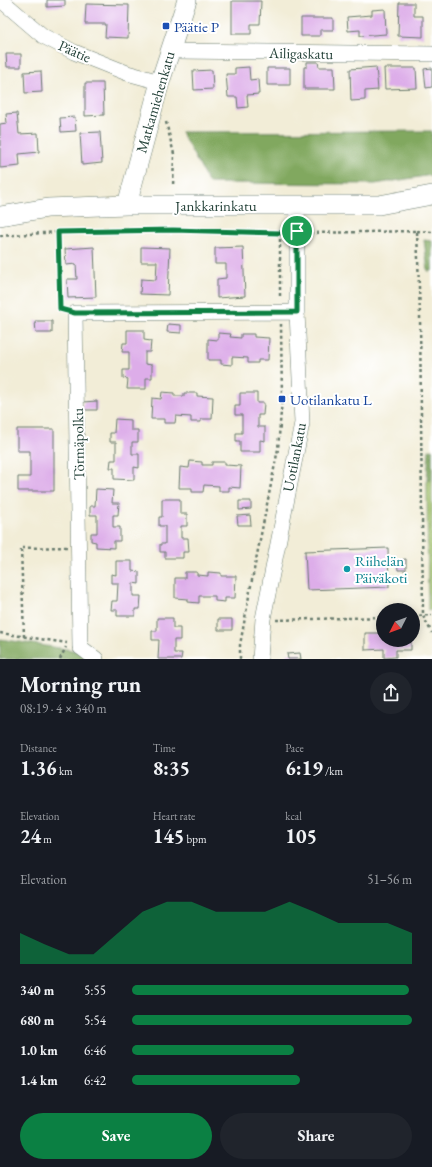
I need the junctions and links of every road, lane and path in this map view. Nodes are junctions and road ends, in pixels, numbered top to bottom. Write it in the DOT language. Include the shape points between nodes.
graph roads {
  1 [pos="1,0"];
  2 [pos="187,0"];
  3 [pos="170,50"];
  4 [pos="432,54"];
  5 [pos="160,82"];
  6 [pos="164,116"];
  7 [pos="173,187"];
  8 [pos="432,195"];
  9 [pos="127,205"];
  10 [pos="297,206"];
  11 [pos="0,216"];
  12 [pos="297,231"];
  13 [pos="417,231"];
  14 [pos="58,232"];
  15 [pos="432,232"];
  16 [pos="280,233"];
  17 [pos="0,236"];
  18 [pos="281,312"];
  19 [pos="297,312"];
  20 [pos="75,313"];
  21 [pos="79,546"];
  22 [pos="432,615"];
  23 [pos="423,616"];
  24 [pos="376,617"];
  25 [pos="263,619"];
  26 [pos="0,633"];
  27 [pos="432,633"];
  28 [pos="24,637"];
  29 [pos="73,645"];
  30 [pos="60,659"];
  31 [pos="96,659"];
  32 [pos="240,659"];
  33 [pos="260,659"];
  1 -- 5 [label="street, Päätie" via="43,36 74,52 127,73"];
  2 -- 3 [label="street, Matkamiehenkatu"];
  3 -- 4 [label="street, Ailigaskatu"];
  3 -- 5 [label="street, Matkamiehenkatu"];
  5 -- 9 [label="street, Matkamiehenkatu"];
  6 -- 7 [label="path" via="174,154"];
  8 -- 10 [label="street, Jankkarinkatu" via="379,204"];
  9 -- 10 [label="street, Jankkarinkatu"];
  9 -- 11 [label="street, Jankkarinkatu" via="48,208"];
  10 -- 12 [label="street, Uotilankatu"];
  12 -- 13 [label="path"];
  12 -- 16 [label="path"];
  12 -- 19 [label="street, Uotilankatu"];
  13 -- 15 [label="path"];
  13 -- 23 [label="path"];
  14 -- 16 [label="path" via="173,230"];
  14 -- 17 [label="path"];
  14 -- 20 [label="path" via="60,309"];
  16 -- 18 [label="path"];
  18 -- 19 [label="street"];
  18 -- 20 [label="street"];
  18 -- 32 [label="path" via="282,399 278,449 249,594"];
  19 -- 25 [label="street, Uotilankatu" via="302,423"];
  20 -- 21 [label="street, Törmäpolku"];
  21 -- 28 [label="path" via="20,548"];
  21 -- 29 [label="street, Törmäpolku"];
  22 -- 23 [label="path"];
  23 -- 27 [label="path"];
  24 -- 25 [label="path"];
  25 -- 33 [label="street, Uotilankatu"];
  26 -- 28 [label="path"];
  28 -- 29 [label="path"];
  29 -- 30 [label="path"];
  29 -- 31 [label="street"];
}
